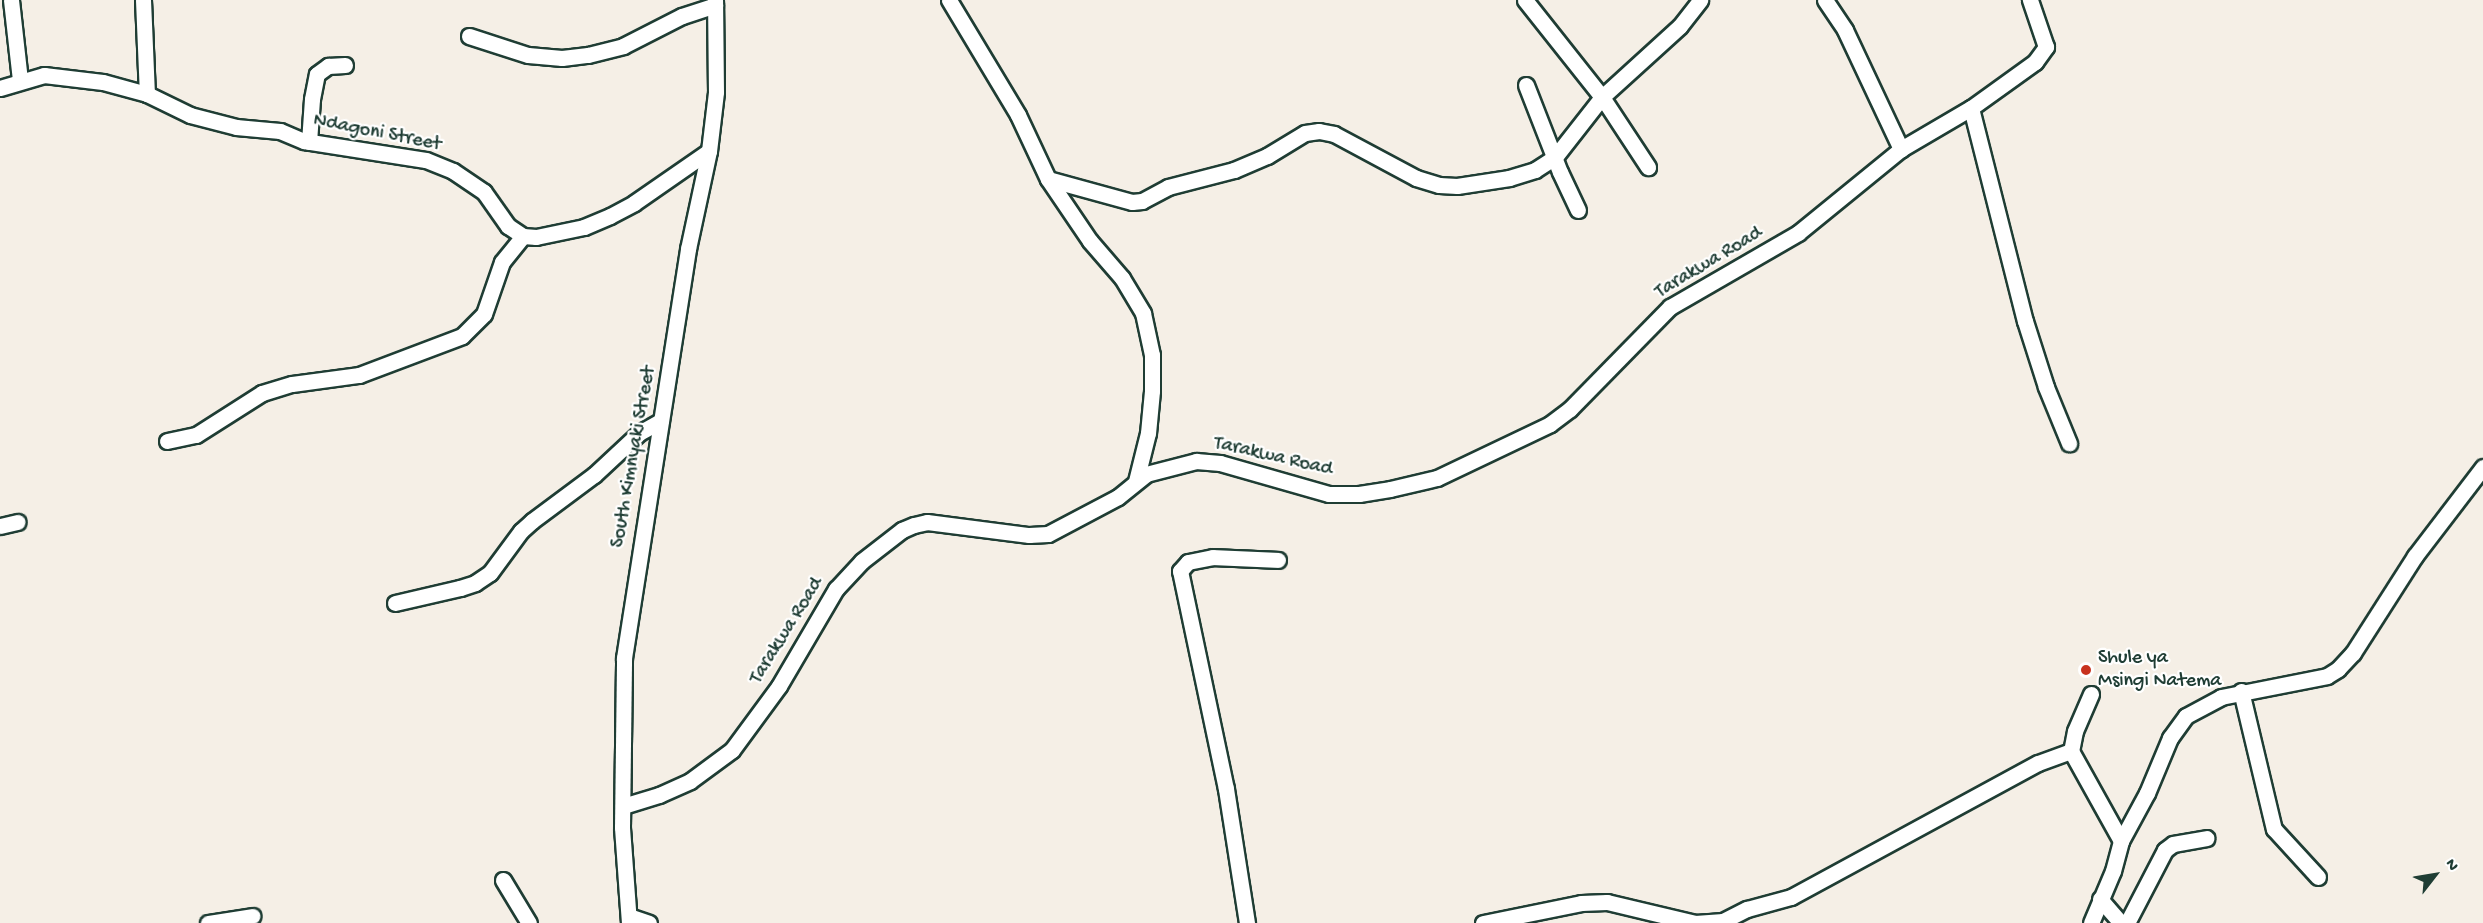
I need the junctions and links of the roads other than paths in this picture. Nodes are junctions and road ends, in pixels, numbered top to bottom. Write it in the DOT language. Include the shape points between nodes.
graph roads {
  1 [pos="11,0"];
  2 [pos="143,0"];
  3 [pos="949,0"];
  4 [pos="1525,0"];
  5 [pos="1700,0"];
  6 [pos="1826,0"];
  7 [pos="2030,0"];
  8 [pos="715,2"];
  9 [pos="469,36"];
  10 [pos="345,65"];
  11 [pos="20,80"];
  12 [pos="1526,85"];
  13 [pos="0,88"];
  14 [pos="147,94"];
  15 [pos="1602,97"];
  16 [pos="1971,108"];
  17 [pos="309,141"];
  18 [pos="1901,149"];
  19 [pos="709,151"];
  20 [pos="1555,157"];
  21 [pos="1648,166"];
  22 [pos="1048,179"];
  23 [pos="1578,210"];
  24 [pos="523,236"];
  25 [pos="661,422"];
  26 [pos="167,441"];
  27 [pos="2069,443"];
  28 [pos="2483,467"];
  29 [pos="1136,481"];
  30 [pos="18,522"];
  31 [pos="0,526"];
  32 [pos="1278,560"];
  33 [pos="395,603"];
  34 [pos="2241,691"];
  35 [pos="2091,694"];
  36 [pos="2071,751"];
  37 [pos="623,806"];
  38 [pos="2206,838"];
  39 [pos="2121,841"];
  40 [pos="2318,877"];
  41 [pos="503,880"];
  42 [pos="2100,899"];
  43 [pos="252,916"];
  44 [pos="629,919"];
  45 [pos="208,923"];
  46 [pos="529,923"];
  47 [pos="649,923"];
  48 [pos="1247,923"];
  49 [pos="1483,923"];
  50 [pos="2091,923"];
  51 [pos="2121,923"];
  52 [pos="2127,923"];
  1 -- 11 [label="street"];
  2 -- 14 [label="street"];
  3 -- 22 [label="street" via="1018,115"];
  4 -- 15 [label="street"];
  5 -- 15 [label="street" via="1680,26"];
  6 -- 18 [label="street" via="1845,30"];
  7 -- 16 [label="street, Tarakwa Road" via="2046,47 2043,54"];
  8 -- 9 [label="street" via="609,51 588,55 562,58 528,54"];
  8 -- 19 [label="street, South Kimnyaki Street" via="716,92"];
  10 -- 17 [label="street" via="328,66 317,74"];
  11 -- 13 [label="street, Ndagoni Street"];
  11 -- 14 [label="street, Ndagoni Street" via="60,75"];
  12 -- 20 [label="street"];
  14 -- 17 [label="street, Ndagoni Street" via="190,115 236,127 280,131"];
  15 -- 20 [label="street"];
  15 -- 21 [label="street"];
  16 -- 18 [label="street, Tarakwa Road"];
  16 -- 27 [label="street" via="2025,321"];
  17 -- 24 [label="street, Ndagoni Street" via="426,160 453,171 484,192 508,226"];
  18 -- 29 [label="street, Tarakwa Road" via="1798,233 1670,307 1570,409 1550,424 1464,467 1437,478 1359,494 1329,494 1220,463 1196,462 1160,469"];
  19 -- 24 [label="street" via="610,216 584,227"];
  19 -- 25 [label="street, South Kimnyaki Street" via="688,249"];
  20 -- 22 [label="street" via="1535,170 1509,178 1439,185 1416,178 1343,138 1319,130 1305,133 1234,170 1168,187 1142,201 1132,202"];
  20 -- 23 [label="street"];
  22 -- 29 [label="street" via="1122,278 1143,313 1152,355 1152,391 1148,433"];
  24 -- 26 [label="street" via="502,262 484,314 462,336 358,375 292,384 262,393 196,435"];
  25 -- 33 [label="street" via="639,433 594,475 532,521 490,573 468,585"];
  25 -- 37 [label="street, South Kimnyaki Street" via="624,658"];
  28 -- 34 [label="street" via="2415,556 2353,653 2338,669 2327,676"];
  29 -- 37 [label="street, Tarakwa Road" via="1108,503 1048,534 927,522 902,530 862,561 836,589 779,686 732,750 690,781"];
  30 -- 31 [label="street"];
  32 -- 48 [label="street" via="1214,557 1188,562 1180,571 1226,789"];
  34 -- 39 [label="street" via="2186,716 2170,738"];
  34 -- 40 [label="street" via="2274,829"];
  35 -- 36 [label="street"];
  36 -- 39 [label="street"];
  36 -- 49 [label="street" via="2038,763 1791,897 1747,909 1724,921 1695,923 1607,902 1581,903"];
  37 -- 44 [label="street, South Kimnyaki Street"];
  38 -- 52 [label="street" via="2173,844 2165,850"];
  39 -- 42 [label="street"];
  41 -- 46 [label="street"];
  42 -- 50 [label="street"];
  42 -- 51 [label="street"];
  43 -- 45 [label="street"];
  44 -- 47 [label="street"];
}
